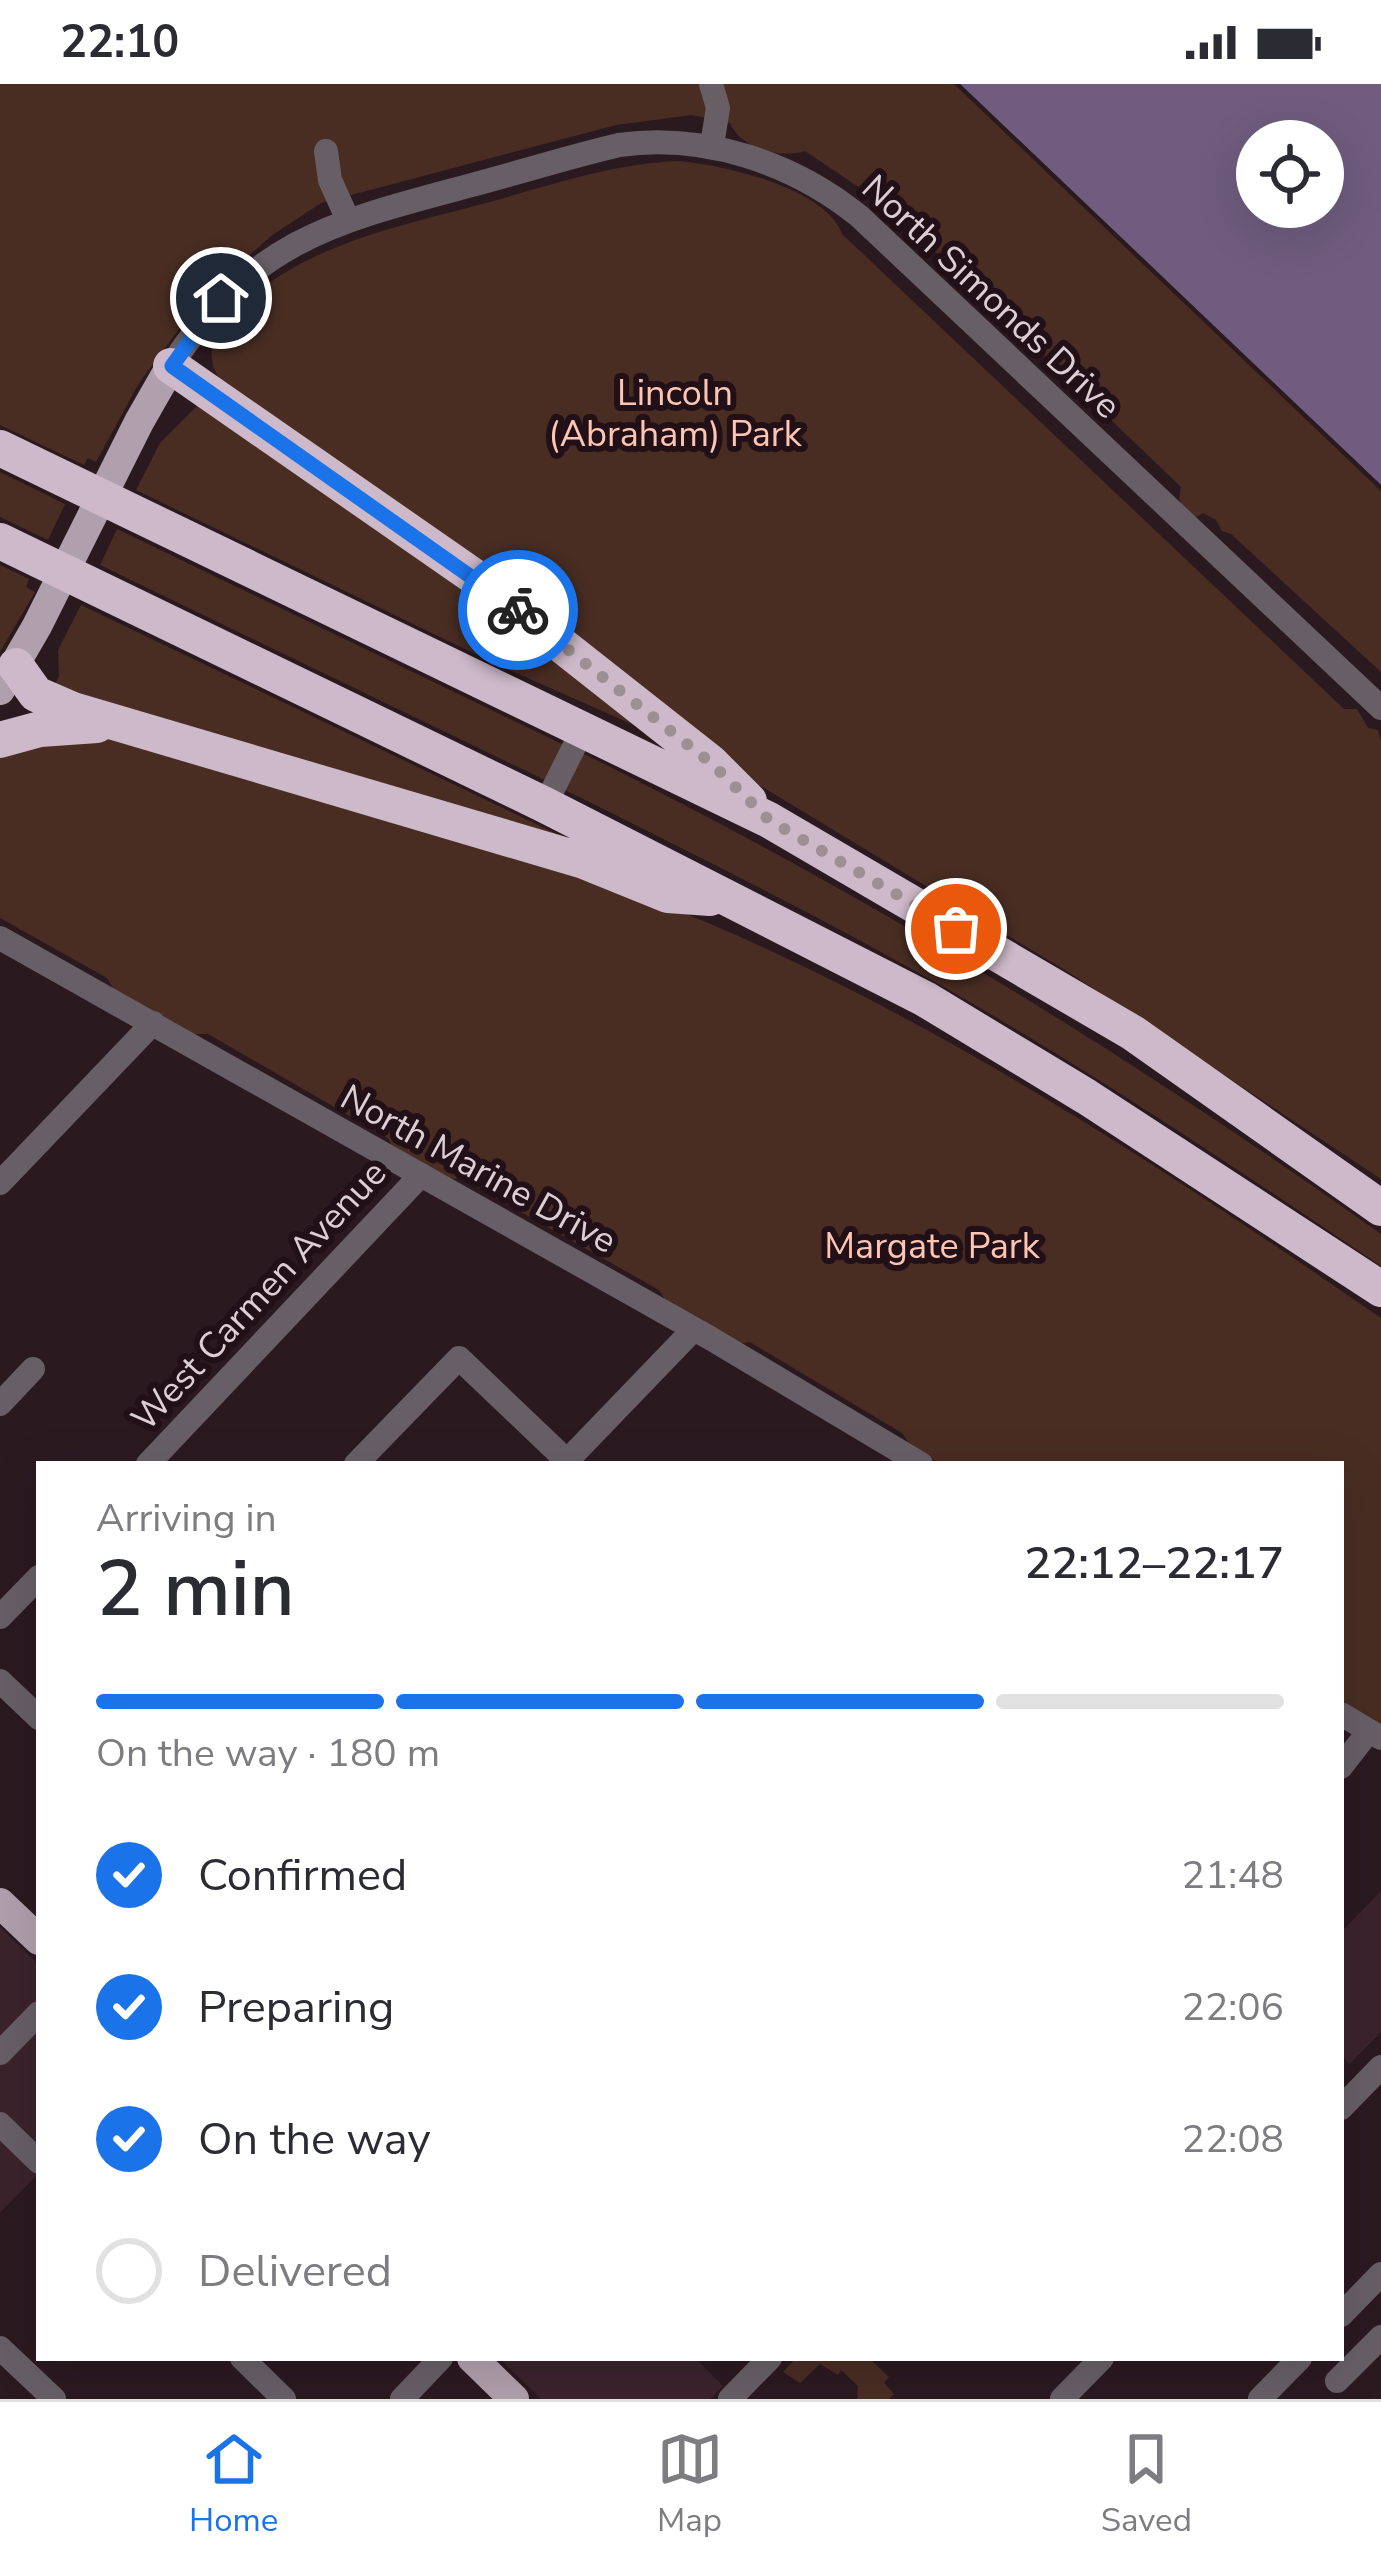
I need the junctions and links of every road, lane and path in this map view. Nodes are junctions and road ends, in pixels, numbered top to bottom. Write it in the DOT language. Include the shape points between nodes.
graph roads {
  1 [pos="707,84"];
  2 [pos="714,132"];
  3 [pos="172,366"];
  4 [pos="0,448"];
  5 [pos="0,541"];
  6 [pos="8,678"];
  7 [pos="1381,707"];
  8 [pos="128,728"];
  9 [pos="583,729"];
  10 [pos="0,740"];
  11 [pos="545,805"];
  12 [pos="769,820"];
  13 [pos="732,900"];
  14 [pos="0,938"];
  15 [pos="153,1023"];
  16 [pos="421,1175"];
  17 [pos="0,1183"];
  18 [pos="1381,1208"];
  19 [pos="1381,1289"];
  20 [pos="694,1329"];
  21 [pos="33,1370"];
  22 [pos="0,1404"];
  23 [pos="151,1461"];
  24 [pos="359,1461"];
  25 [pos="564,1461"];
  26 [pos="568,1461"];
  27 [pos="916,1461"];
  28 [pos="36,1580"];
  29 [pos="0,1617"];
  30 [pos="0,1681"];
  31 [pos="36,1715"];
  32 [pos="1344,1716"];
  33 [pos="1375,1735"];
  34 [pos="1344,1764"];
  35 [pos="0,1903"];
  36 [pos="36,1937"];
  37 [pos="36,2016"];
  38 [pos="0,2054"];
  39 [pos="1381,2067"];
  40 [pos="1344,2105"];
  41 [pos="0,2125"];
  42 [pos="36,2159"];
  43 [pos="1381,2274"];
  44 [pos="1344,2312"];
  45 [pos="1381,2337"];
  46 [pos="0,2348"];
  47 [pos="245,2361"];
  48 [pos="438,2361"];
  49 [pos="475,2361"];
  50 [pos="767,2361"];
  51 [pos="1099,2361"];
  52 [pos="1297,2361"];
  53 [pos="1336,2381"];
  54 [pos="54,2399"];
  55 [pos="284,2399"];
  56 [pos="402,2399"];
  57 [pos="514,2399"];
  58 [pos="730,2399"];
  59 [pos="1062,2399"];
  60 [pos="1260,2399"];
  1 -- 2 [label="street"];
  2 -- 3 [label="street, North Simonds Drive" via="619,145 344,209 238,284"];
  2 -- 7 [label="street, North Simonds Drive" via="859,216"];
  3 -- 6 [label="main road"];
  3 -- 12 [label="highway" via="479,580 711,763"];
  4 -- 9 [label="highway"];
  5 -- 11 [label="highway"];
  6 -- 8 [label="highway"];
  8 -- 10 [label="highway" via="71,724"];
  8 -- 13 [label="highway" via="584,861 668,895"];
  9 -- 11 [label="street"];
  9 -- 12 [label="highway"];
  11 -- 13 [label="highway"];
  12 -- 18 [label="highway" via="1133,1034"];
  13 -- 19 [label="highway" via="925,999"];
  14 -- 15 [label="street, North Marine Drive"];
  15 -- 16 [label="street, North Marine Drive"];
  15 -- 17 [label="street"];
  16 -- 20 [label="street, North Marine Drive"];
  16 -- 23 [label="street, West Carmen Avenue"];
  20 -- 26 [label="street"];
  20 -- 27 [label="street, North Marine Drive"];
  21 -- 22 [label="street"];
  24 -- 25 [label="street" via="459,1358"];
  28 -- 29 [label="street"];
  30 -- 31 [label="street"];
  32 -- 33 [label="street"];
  33 -- 34 [label="street"];
  35 -- 36 [label="main road"];
  37 -- 38 [label="street"];
  39 -- 40 [label="street"];
  41 -- 42 [label="street"];
  43 -- 44 [label="street"];
  45 -- 53 [label="street"];
  46 -- 54 [label="street"];
  47 -- 55 [label="street"];
  48 -- 56 [label="street"];
  49 -- 57 [label="main road"];
  50 -- 58 [label="street"];
  51 -- 59 [label="street"];
  52 -- 60 [label="street"];
}
